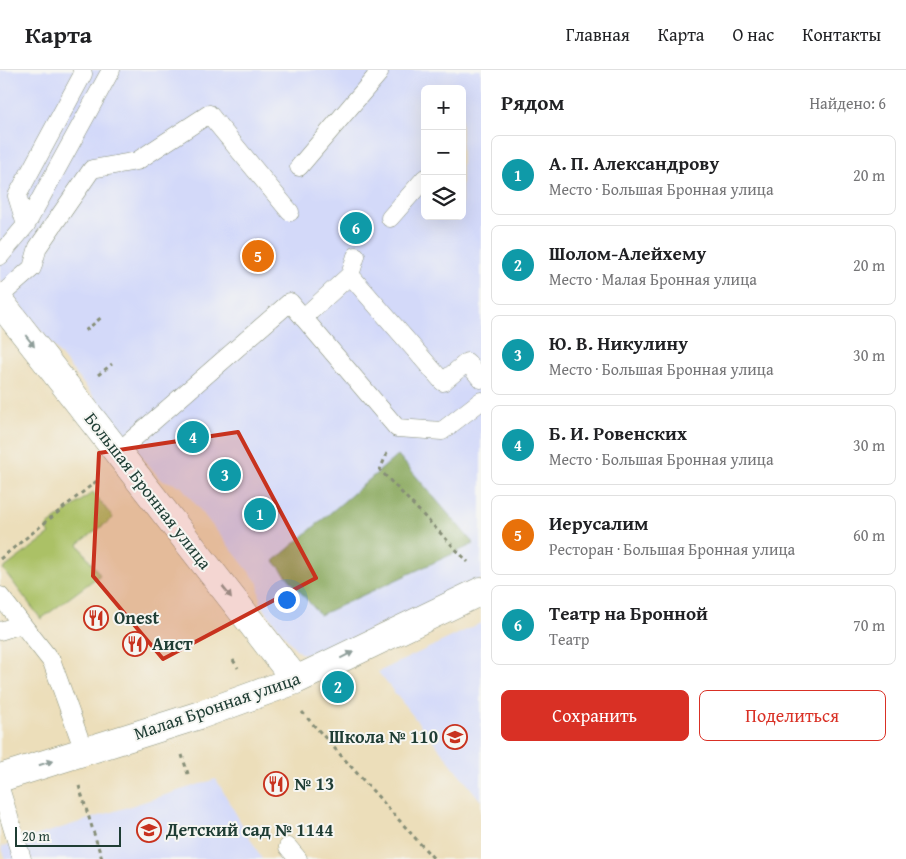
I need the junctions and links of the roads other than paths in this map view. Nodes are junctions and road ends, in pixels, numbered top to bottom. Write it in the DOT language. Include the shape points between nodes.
graph roads {
  1 [pos="82,70"];
  2 [pos="111,70"];
  3 [pos="376,70"];
  4 [pos="300,167"];
  5 [pos="421,183"];
  6 [pos="290,212"];
  7 [pos="390,218"];
  8 [pos="26,225"];
  9 [pos="0,256"];
  10 [pos="356,256"];
  11 [pos="350,275"];
  12 [pos="0,296"];
  13 [pos="0,302"];
  14 [pos="303,318"];
  15 [pos="481,379"];
  16 [pos="481,400"];
  17 [pos="111,462"];
  18 [pos="477,579"];
  19 [pos="0,596"];
  20 [pos="22,624"];
  21 [pos="0,631"];
  22 [pos="296,680"];
  23 [pos="84,751"];
  24 [pos="0,778"];
  25 [pos="0,788"];
  26 [pos="22,859"];
  1 -- 8 [label="lane" via="83,74 17,196"];
  2 -- 8 [label="lane"];
  3 -- 4 [label="lane" via="379,73"];
  5 -- 7 [label="lane"];
  6 -- 12 [label="lane" via="209,114 137,161 92,169 38,247 32,268"];
  8 -- 9 [label="lane"];
  10 -- 11 [label="lane"];
  11 -- 14 [label="lane"];
  11 -- 15 [label="lane" via="443,382 467,362"];
  13 -- 17 [label="street, Большая Бронная улица, one-way"];
  14 -- 16 [label="lane" via="397,428 442,431"];
  14 -- 17 [label="lane" via="290,302"];
  17 -- 22 [label="street, Большая Бронная улица, one-way"];
  22 -- 18 [label="street, Малая Бронная улица, one-way"];
  19 -- 20 [label="lane"];
  20 -- 21 [label="lane"];
  20 -- 23 [label="lane" via="52,662"];
  22 -- 23 [label="street, Малая Бронная улица" via="200,715"];
  24 -- 23 [label="street, Малая Бронная улица, one-way"];
  25 -- 26 [label="lane"];
}
